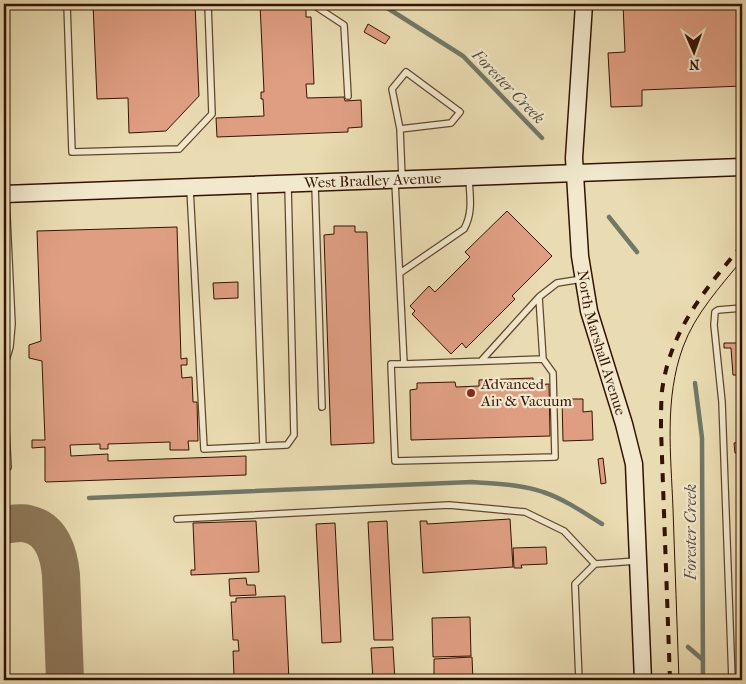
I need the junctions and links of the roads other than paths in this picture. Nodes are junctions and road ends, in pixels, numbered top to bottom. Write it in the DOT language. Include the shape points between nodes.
graph roads {
  1 [pos="67,4"];
  2 [pos="208,4"];
  3 [pos="312,4"];
  4 [pos="584,4"];
  5 [pos="348,96"];
  6 [pos="400,130"];
  7 [pos="742,166"];
  8 [pos="575,173"];
  9 [pos="469,177"];
  10 [pos="398,180"];
  11 [pos="315,183"];
  12 [pos="288,184"];
  13 [pos="254,185"];
  14 [pos="190,187"];
  15 [pos="5,194"];
  16 [pos="400,272"];
  17 [pos="584,278"];
  18 [pos="539,298"];
  19 [pos="742,308"];
  20 [pos="543,359"];
  21 [pos="481,361"];
  22 [pos="404,364"];
  23 [pos="4,367"];
  24 [pos="4,392"];
  25 [pos="322,407"];
  26 [pos="263,446"];
  27 [pos="8,467"];
  28 [pos="177,519"];
  29 [pos="638,561"];
  30 [pos="595,564"];
  31 [pos="579,680"];
  32 [pos="643,680"];
  33 [pos="732,680"];
  1 -- 2 [label="lane" via="72,152 179,149 212,114"];
  3 -- 5 [label="lane" via="344,25"];
  4 -- 8 [label="main road, North Marshall Avenue"];
  6 -- 6 [label="lane" via="392,89 406,72 460,112 451,123"];
  6 -- 10 [label="lane"];
  7 -- 8 [label="main road, West Bradley Avenue"];
  8 -- 9 [label="main road, West Bradley Avenue"];
  8 -- 17 [label="main road, North Marshall Avenue"];
  9 -- 10 [label="main road, West Bradley Avenue"];
  9 -- 16 [label="lane" via="471,213 464,230"];
  10 -- 11 [label="main road, West Bradley Avenue"];
  10 -- 16 [label="lane"];
  11 -- 12 [label="main road, West Bradley Avenue"];
  11 -- 25 [label="lane"];
  12 -- 13 [label="main road, West Bradley Avenue"];
  12 -- 26 [label="lane" via="294,435 287,445"];
  13 -- 14 [label="main road, West Bradley Avenue"];
  13 -- 26 [label="lane"];
  14 -- 15 [label="main road, West Bradley Avenue"];
  14 -- 26 [label="lane" via="204,449"];
  15 -- 23 [label="lane" via="12,324"];
  16 -- 22 [label="lane"];
  17 -- 18 [label="lane" via="557,283"];
  17 -- 29 [label="main road, North Marshall Avenue" via="589,311 634,464"];
  18 -- 20 [label="lane"];
  18 -- 21 [label="lane"];
  19 -- 33 [label="lane" via="718,310 714,325 722,402"];
  20 -- 21 [label="lane"];
  20 -- 22 [label="lane" via="553,373 556,457 394,461 391,364"];
  21 -- 22 [label="lane"];
  24 -- 27 [label="lane"];
  28 -- 30 [label="lane" via="449,505 525,512 564,531"];
  29 -- 30 [label="lane"];
  29 -- 32 [label="main road, North Marshall Avenue"];
  30 -- 31 [label="lane" via="575,584"];
}
